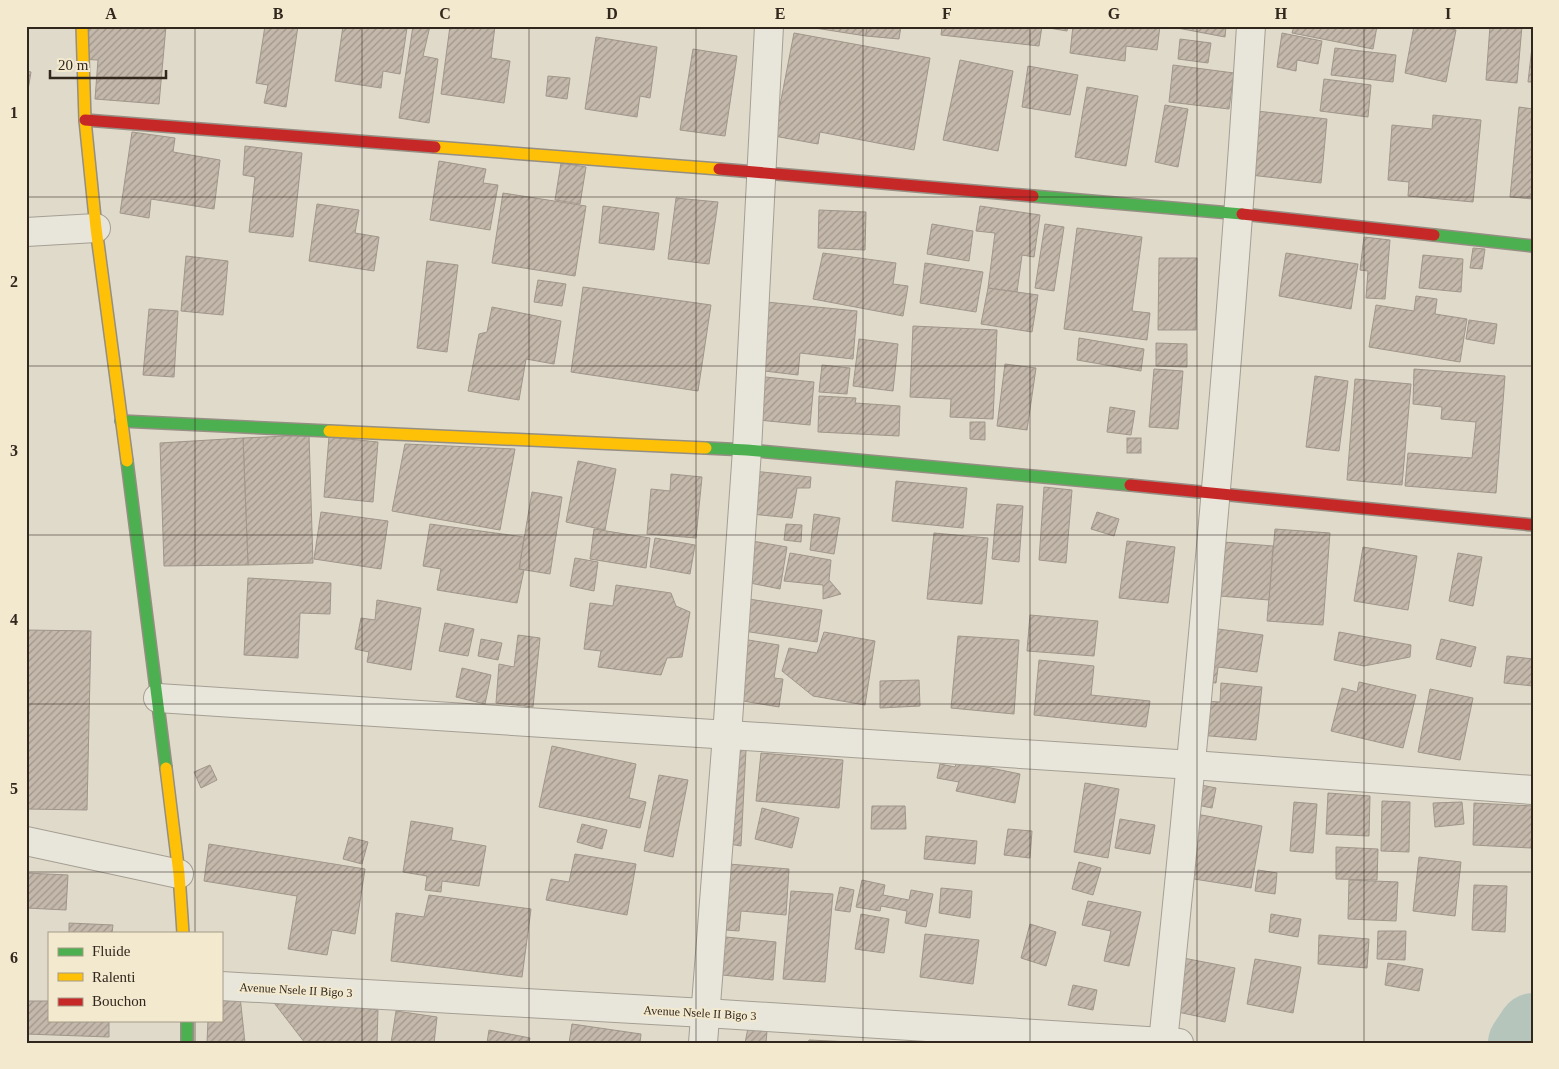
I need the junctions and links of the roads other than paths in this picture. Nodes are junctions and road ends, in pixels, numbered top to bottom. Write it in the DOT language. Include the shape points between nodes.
graph roads {
  1 [pos="82,26"];
  2 [pos="769,26"];
  3 [pos="1251,26"];
  4 [pos="85,120"];
  5 [pos="761,172"];
  6 [pos="1240,214"];
  7 [pos="96,228"];
  8 [pos="26,232"];
  9 [pos="1533,246"];
  10 [pos="122,421"];
  11 [pos="746,450"];
  12 [pos="1216,493"];
  13 [pos="1533,524"];
  14 [pos="158,698"];
  15 [pos="727,735"];
  16 [pos="1192,765"];
  17 [pos="1533,790"];
  18 [pos="26,841"];
  19 [pos="178,874"];
  20 [pos="183,932"];
  21 [pos="222,986"];
  22 [pos="705,1013"];
  23 [pos="187,1022"];
  24 [pos="1171,1042"];
  25 [pos="187,1043"];
  26 [pos="703,1043"];
  1 -- 4 [label="street"];
  2 -- 5 [label="street"];
  3 -- 6 [label="street"];
  4 -- 5 [label="street"];
  4 -- 7 [label="street"];
  5 -- 6 [label="street"];
  5 -- 11 [label="street"];
  6 -- 9 [label="street"];
  6 -- 12 [label="street"];
  7 -- 8 [label="street"];
  7 -- 10 [label="street"];
  10 -- 11 [label="street"];
  10 -- 14 [label="street"];
  11 -- 12 [label="street"];
  11 -- 15 [label="street"];
  12 -- 13 [label="street"];
  12 -- 16 [label="street"];
  14 -- 15 [label="street"];
  14 -- 19 [label="street"];
  15 -- 16 [label="street"];
  15 -- 22 [label="street"];
  16 -- 17 [label="street"];
  16 -- 24 [label="street"];
  18 -- 19 [label="street"];
  19 -- 20 [label="street"];
  21 -- 22 [label="street, Avenue Nsele II Bigo 3"];
  22 -- 24 [label="street, Avenue Nsele II Bigo 3"];
  22 -- 26 [label="street"];
  23 -- 25 [label="street"];
}
